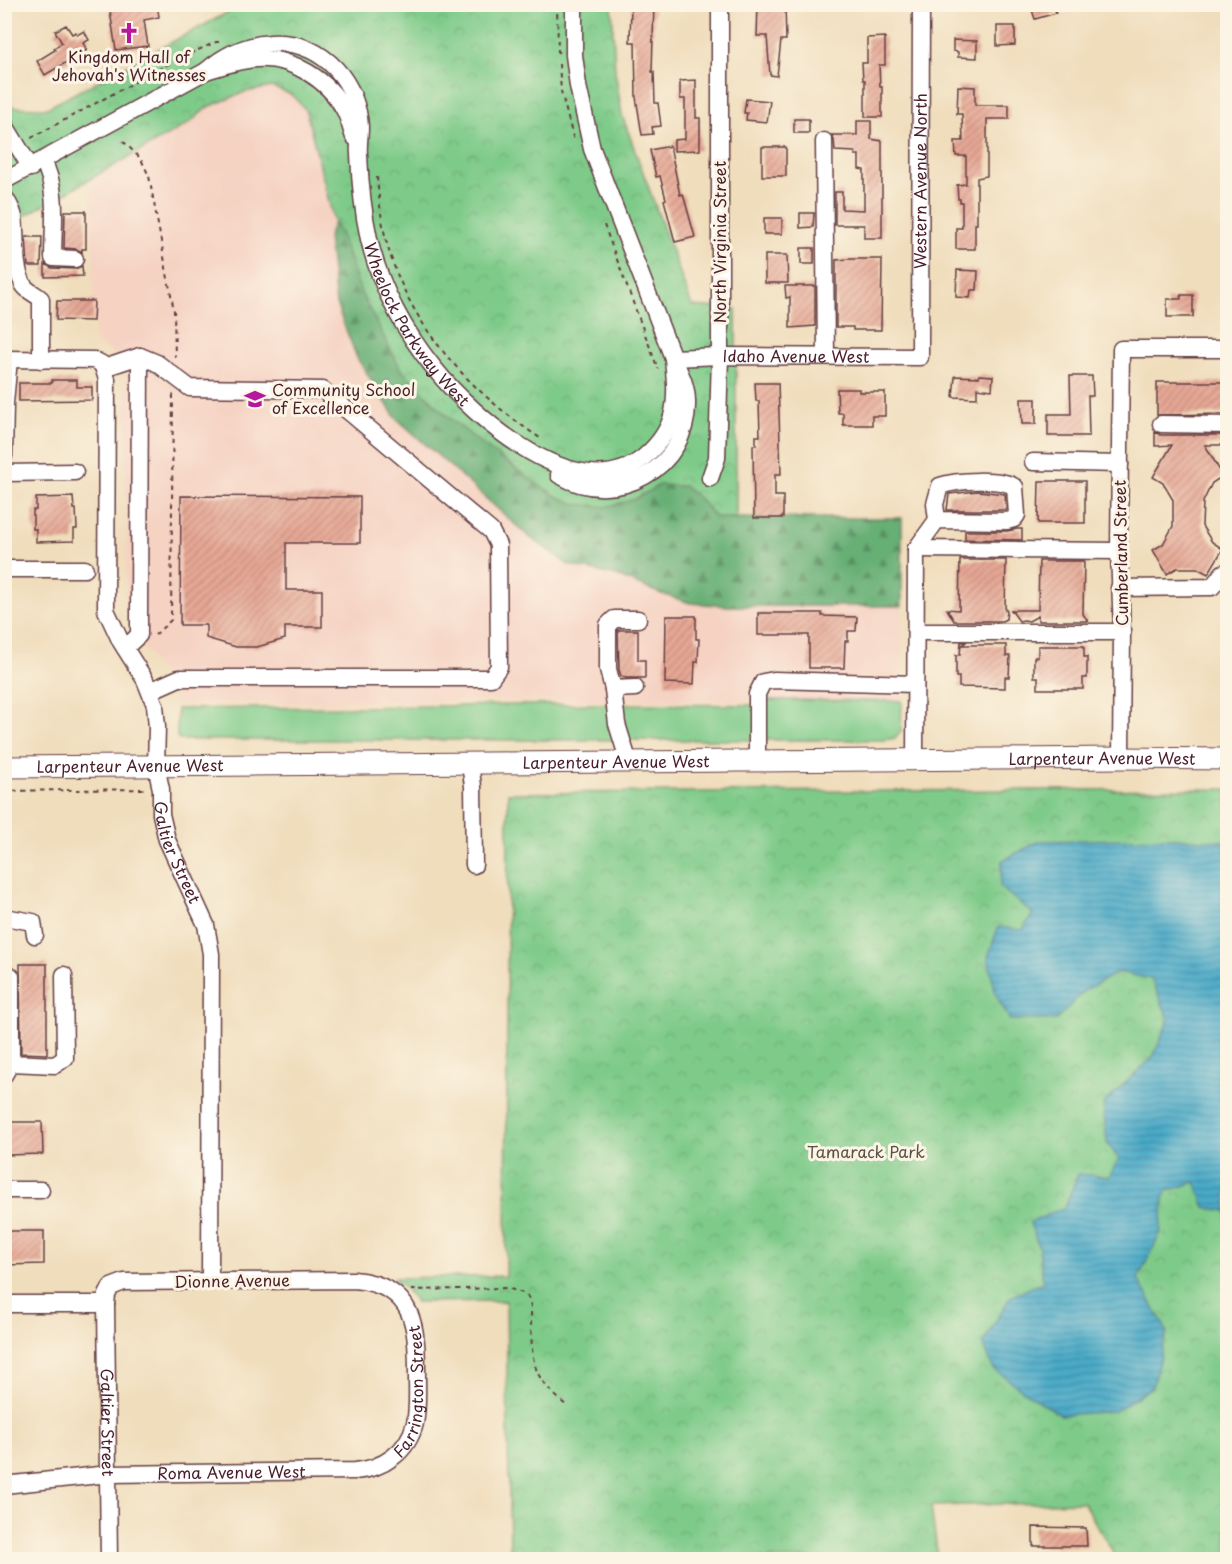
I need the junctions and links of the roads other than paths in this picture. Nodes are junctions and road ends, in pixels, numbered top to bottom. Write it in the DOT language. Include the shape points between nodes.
graph roads {
  1 [pos="574,4"];
  2 [pos="720,4"];
  3 [pos="921,4"];
  4 [pos="4,115"];
  5 [pos="824,141"];
  6 [pos="37,165"];
  7 [pos="4,182"];
  8 [pos="4,196"];
  9 [pos="75,259"];
  10 [pos="1227,349"];
  11 [pos="140,356"];
  12 [pos="720,356"];
  13 [pos="826,356"];
  14 [pos="920,357"];
  15 [pos="673,358"];
  16 [pos="7,359"];
  17 [pos="41,360"];
  18 [pos="103,366"];
  19 [pos="1161,424"];
  20 [pos="1227,425"];
  21 [pos="4,456"];
  22 [pos="1033,462"];
  23 [pos="1120,464"];
  24 [pos="75,472"];
  25 [pos="4,473"];
  26 [pos="710,478"];
  27 [pos="937,520"];
  28 [pos="916,549"];
  29 [pos="1119,551"];
  30 [pos="4,569"];
  31 [pos="85,569"];
  32 [pos="1227,573"];
  33 [pos="1119,588"];
  34 [pos="638,619"];
  35 [pos="916,633"];
  36 [pos="1122,633"];
  37 [pos="125,648"];
  38 [pos="915,684"];
  39 [pos="635,688"];
  40 [pos="613,689"];
  41 [pos="150,691"];
  42 [pos="1121,758"];
  43 [pos="1227,759"];
  44 [pos="915,761"];
  45 [pos="757,762"];
  46 [pos="629,763"];
  47 [pos="470,764"];
  48 [pos="156,766"];
  49 [pos="4,767"];
  50 [pos="474,865"];
  51 [pos="4,917"];
  52 [pos="35,935"];
  53 [pos="64,975"];
  54 [pos="11,976"];
  55 [pos="8,1069"];
  56 [pos="4,1190"];
  57 [pos="41,1190"];
  58 [pos="354,1280"];
  59 [pos="210,1281"];
  60 [pos="111,1287"];
  61 [pos="4,1304"];
  62 [pos="106,1304"];
  63 [pos="355,1472"];
  64 [pos="108,1474"];
  65 [pos="4,1485"];
  66 [pos="109,1560"];
  1 -- 15 [label="street, Wheelock Parkway West" via="574,55 592,149"];
  2 -- 12 [label="street, North Virginia Street"];
  3 -- 14 [label="street, Western Avenue North"];
  4 -- 6 [label="street" via="16,146"];
  5 -- 13 [label="street"];
  6 -- 7 [label="street, Wheelock Parkway West"];
  6 -- 9 [label="street" via="49,173 53,188 53,258"];
  6 -- 15 [label="street, Wheelock Parkway West" via="206,71 258,58 283,62 307,71 323,83 345,110 359,153 369,241 386,291 434,368 496,428 577,472 618,471 636,464 669,427 676,403"];
  8 -- 17 [label="street" via="14,218 18,269 30,293 41,299"];
  10 -- 23 [label="street, Cumberland Street" via="1121,349"];
  11 -- 18 [label="street"];
  11 -- 37 [label="street" via="139,634"];
  11 -- 41 [label="street" via="157,363 190,388 323,390 491,531 498,545 499,667 491,678 178,678"];
  12 -- 13 [label="street, Idaho Avenue West"];
  12 -- 15 [label="street, Idaho Avenue West"];
  12 -- 26 [label="street, North Virginia Street" via="717,458"];
  13 -- 14 [label="street, Idaho Avenue West"];
  16 -- 17 [label="street"];
  16 -- 21 [label="street"];
  17 -- 18 [label="street" via="94,360"];
  18 -- 37 [label="street, Galtier Street" via="107,379 106,610"];
  19 -- 20 [label="street"];
  22 -- 23 [label="street"];
  23 -- 29 [label="street, Cumberland Street"];
  24 -- 25 [label="street"];
  27 -- 27 [label="street" via="1014,519 1015,487 991,482 940,486 935,504"];
  27 -- 28 [label="street"];
  28 -- 29 [label="street"];
  28 -- 35 [label="street"];
  29 -- 33 [label="street, Cumberland Street"];
  30 -- 31 [label="street"];
  32 -- 33 [label="street" via="1212,587"];
  33 -- 36 [label="street, Cumberland Street"];
  34 -- 40 [label="street" via="614,619 608,625 608,669"];
  35 -- 36 [label="street"];
  35 -- 38 [label="street"];
  36 -- 42 [label="street, Cumberland Street"];
  37 -- 41 [label="street, Galtier Street"];
  38 -- 44 [label="street"];
  38 -- 45 [label="street" via="767,681 757,694"];
  39 -- 40 [label="street"];
  40 -- 46 [label="street" via="617,724"];
  41 -- 48 [label="street, Galtier Street" via="157,727"];
  42 -- 43 [label="main road, Larpenteur Avenue West"];
  42 -- 44 [label="main road, Larpenteur Avenue West"];
  44 -- 45 [label="main road, Larpenteur Avenue West"];
  45 -- 46 [label="main road, Larpenteur Avenue West"];
  46 -- 47 [label="main road, Larpenteur Avenue West"];
  47 -- 48 [label="main road, Larpenteur Avenue West"];
  47 -- 50 [label="street"];
  48 -- 49 [label="main road, Larpenteur Avenue West"];
  48 -- 59 [label="street, Galtier Street" via="166,840 206,925 211,954"];
  51 -- 52 [label="street" via="33,922"];
  53 -- 55 [label="street" via="65,1058 55,1065"];
  54 -- 55 [label="street"];
  56 -- 57 [label="street"];
  58 -- 59 [label="street, Dionne Avenue"];
  58 -- 63 [label="street, Farrington Street" via="368,1281 393,1293 411,1315 415,1329 417,1409 410,1438 401,1450 378,1467"];
  59 -- 60 [label="street, Dionne Avenue" via="124,1282"];
  60 -- 62 [label="street, Galtier Street"];
  61 -- 62 [label="street"];
  62 -- 64 [label="street, Galtier Street"];
  63 -- 64 [label="street, Roma Avenue West"];
  64 -- 65 [label="street, Roma Avenue West"];
  64 -- 66 [label="street, Galtier Street"];
}
